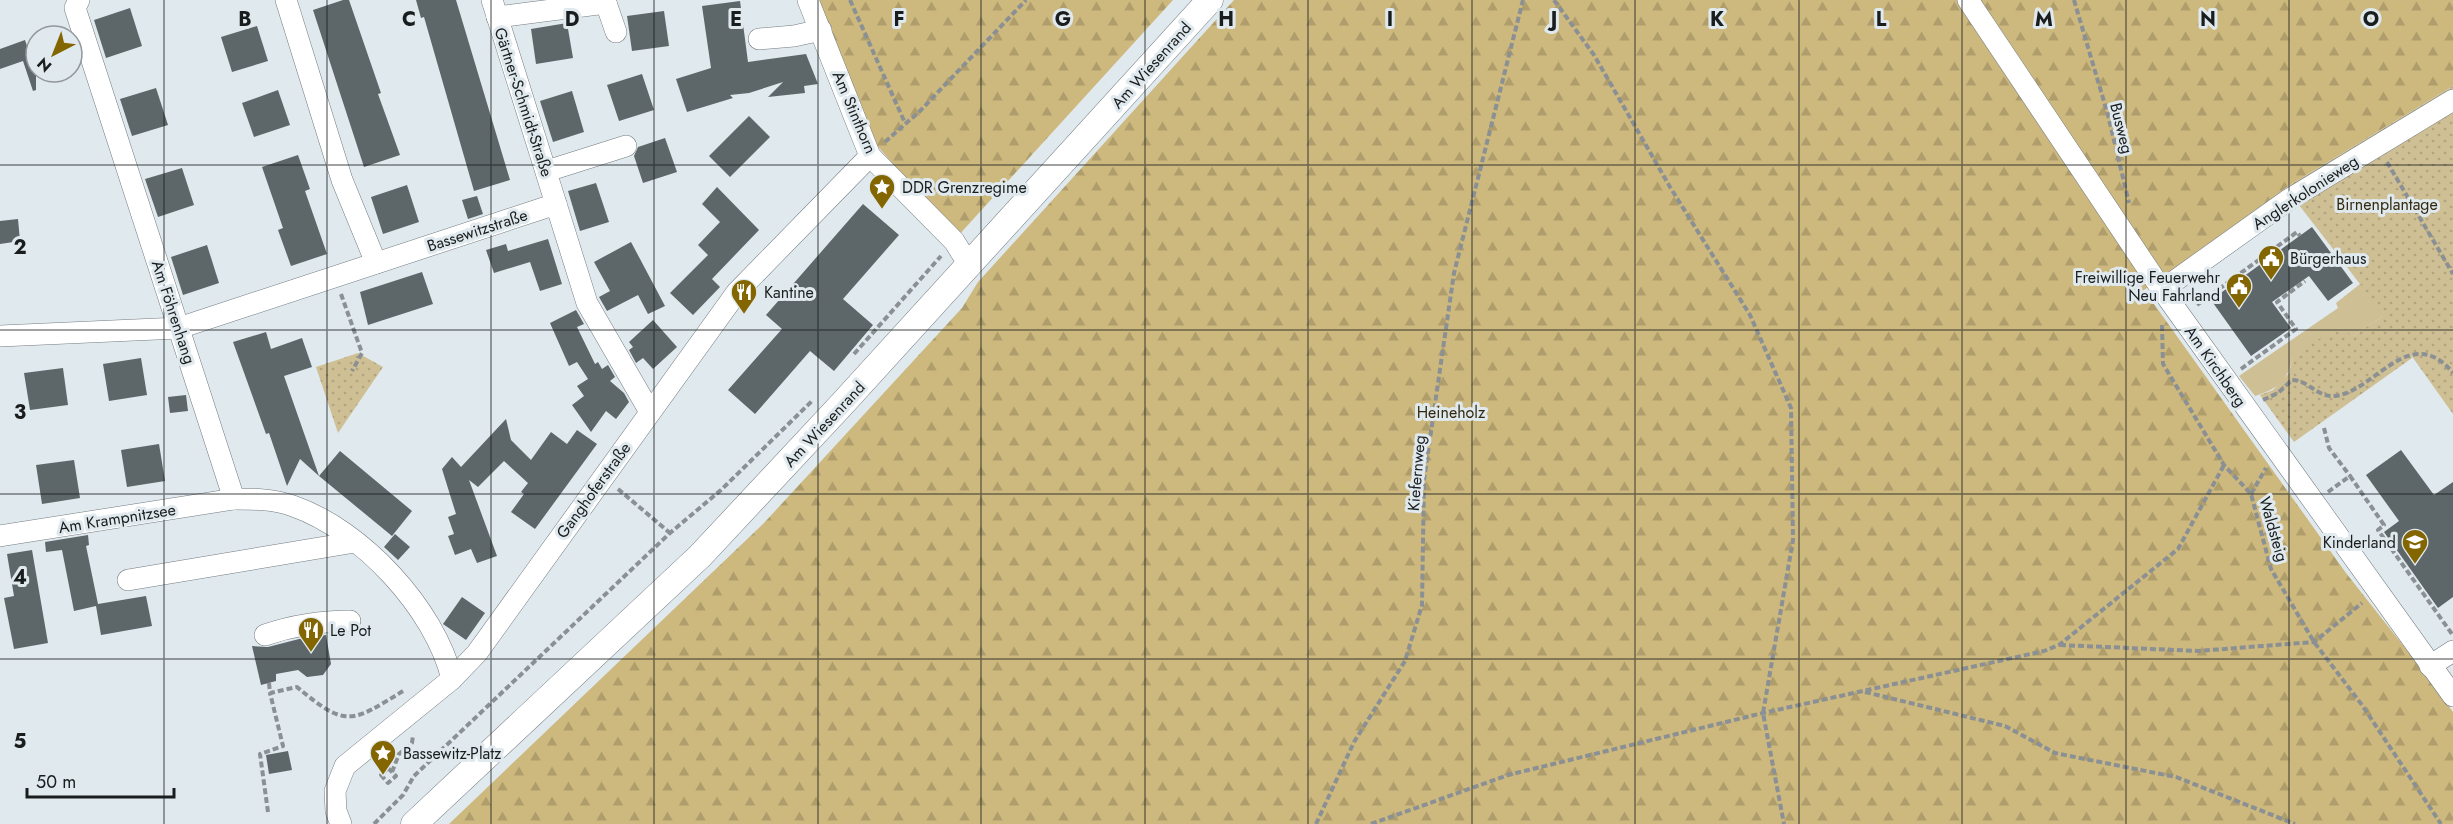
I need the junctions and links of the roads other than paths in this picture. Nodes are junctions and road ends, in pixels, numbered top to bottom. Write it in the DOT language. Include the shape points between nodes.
graph roads {
  1 [pos="79,0"];
  2 [pos="286,0"];
  3 [pos="808,0"];
  4 [pos="1210,0"];
  5 [pos="1968,0"];
  6 [pos="606,2"];
  7 [pos="495,9"];
  8 [pos="822,30"];
  9 [pos="616,32"];
  10 [pos="759,39"];
  11 [pos="2453,100"];
  12 [pos="626,146"];
  13 [pos="870,156"];
  14 [pos="547,171"];
  15 [pos="556,204"];
  16 [pos="376,263"];
  17 [pos="969,265"];
  18 [pos="2162,290"];
  19 [pos="179,328"];
  20 [pos="0,336"];
  21 [pos="650,412"];
  22 [pos="234,499"];
  23 [pos="0,536"];
  24 [pos="355,542"];
  25 [pos="128,580"];
  26 [pos="350,621"];
  27 [pos="265,635"];
  28 [pos="2453,651"];
  29 [pos="2430,666"];
  30 [pos="452,679"];
  31 [pos="2453,696"];
  32 [pos="341,824"];
  33 [pos="414,824"];
  1 -- 19 [label="street, Am Föhrenhang" via="75,8"];
  2 -- 16 [label="street" via="342,180"];
  3 -- 8 [label="street, Am Stinthorn"];
  4 -- 17 [label="main road, Am Wiesenrand"];
  5 -- 18 [label="street, Am Kirchberg"];
  6 -- 7 [label="street"];
  6 -- 9 [label="street"];
  7 -- 14 [label="street, Gärtner-Schmidt-Straße"];
  8 -- 10 [label="street"];
  8 -- 13 [label="street, Am Stinthorn"];
  11 -- 18 [label="street, Anglerkolonieweg" via="2288,200"];
  12 -- 14 [label="street"];
  13 -- 17 [label="street, Am Stinthorn" via="954,242"];
  13 -- 21 [label="street, Ganghoferstraße" via="737,292"];
  14 -- 15 [label="street, Gärtner-Schmidt-Straße"];
  15 -- 16 [label="street, Bassewitzstraße"];
  15 -- 21 [label="street" via="587,303"];
  16 -- 19 [label="street, Bassewitzstraße"];
  17 -- 33 [label="main road, Am Wiesenrand" via="700,556"];
  18 -- 29 [label="street, Am Kirchberg"];
  19 -- 20 [label="street"];
  19 -- 22 [label="street, Am Föhrenhang"];
  21 -- 30 [label="street, Ganghoferstraße" via="477,652"];
  22 -- 23 [label="street, Am Krampnitzsee"];
  22 -- 24 [label="street" via="266,499 292,506 316,516"];
  24 -- 25 [label="street"];
  24 -- 30 [label="street" via="419,608 446,655"];
  26 -- 27 [label="street" via="321,621"];
  28 -- 29 [label="street"];
  29 -- 31 [label="street, Am Kirchberg"];
  30 -- 32 [label="street, Ganghoferstraße" via="345,766 335,791"];
}
